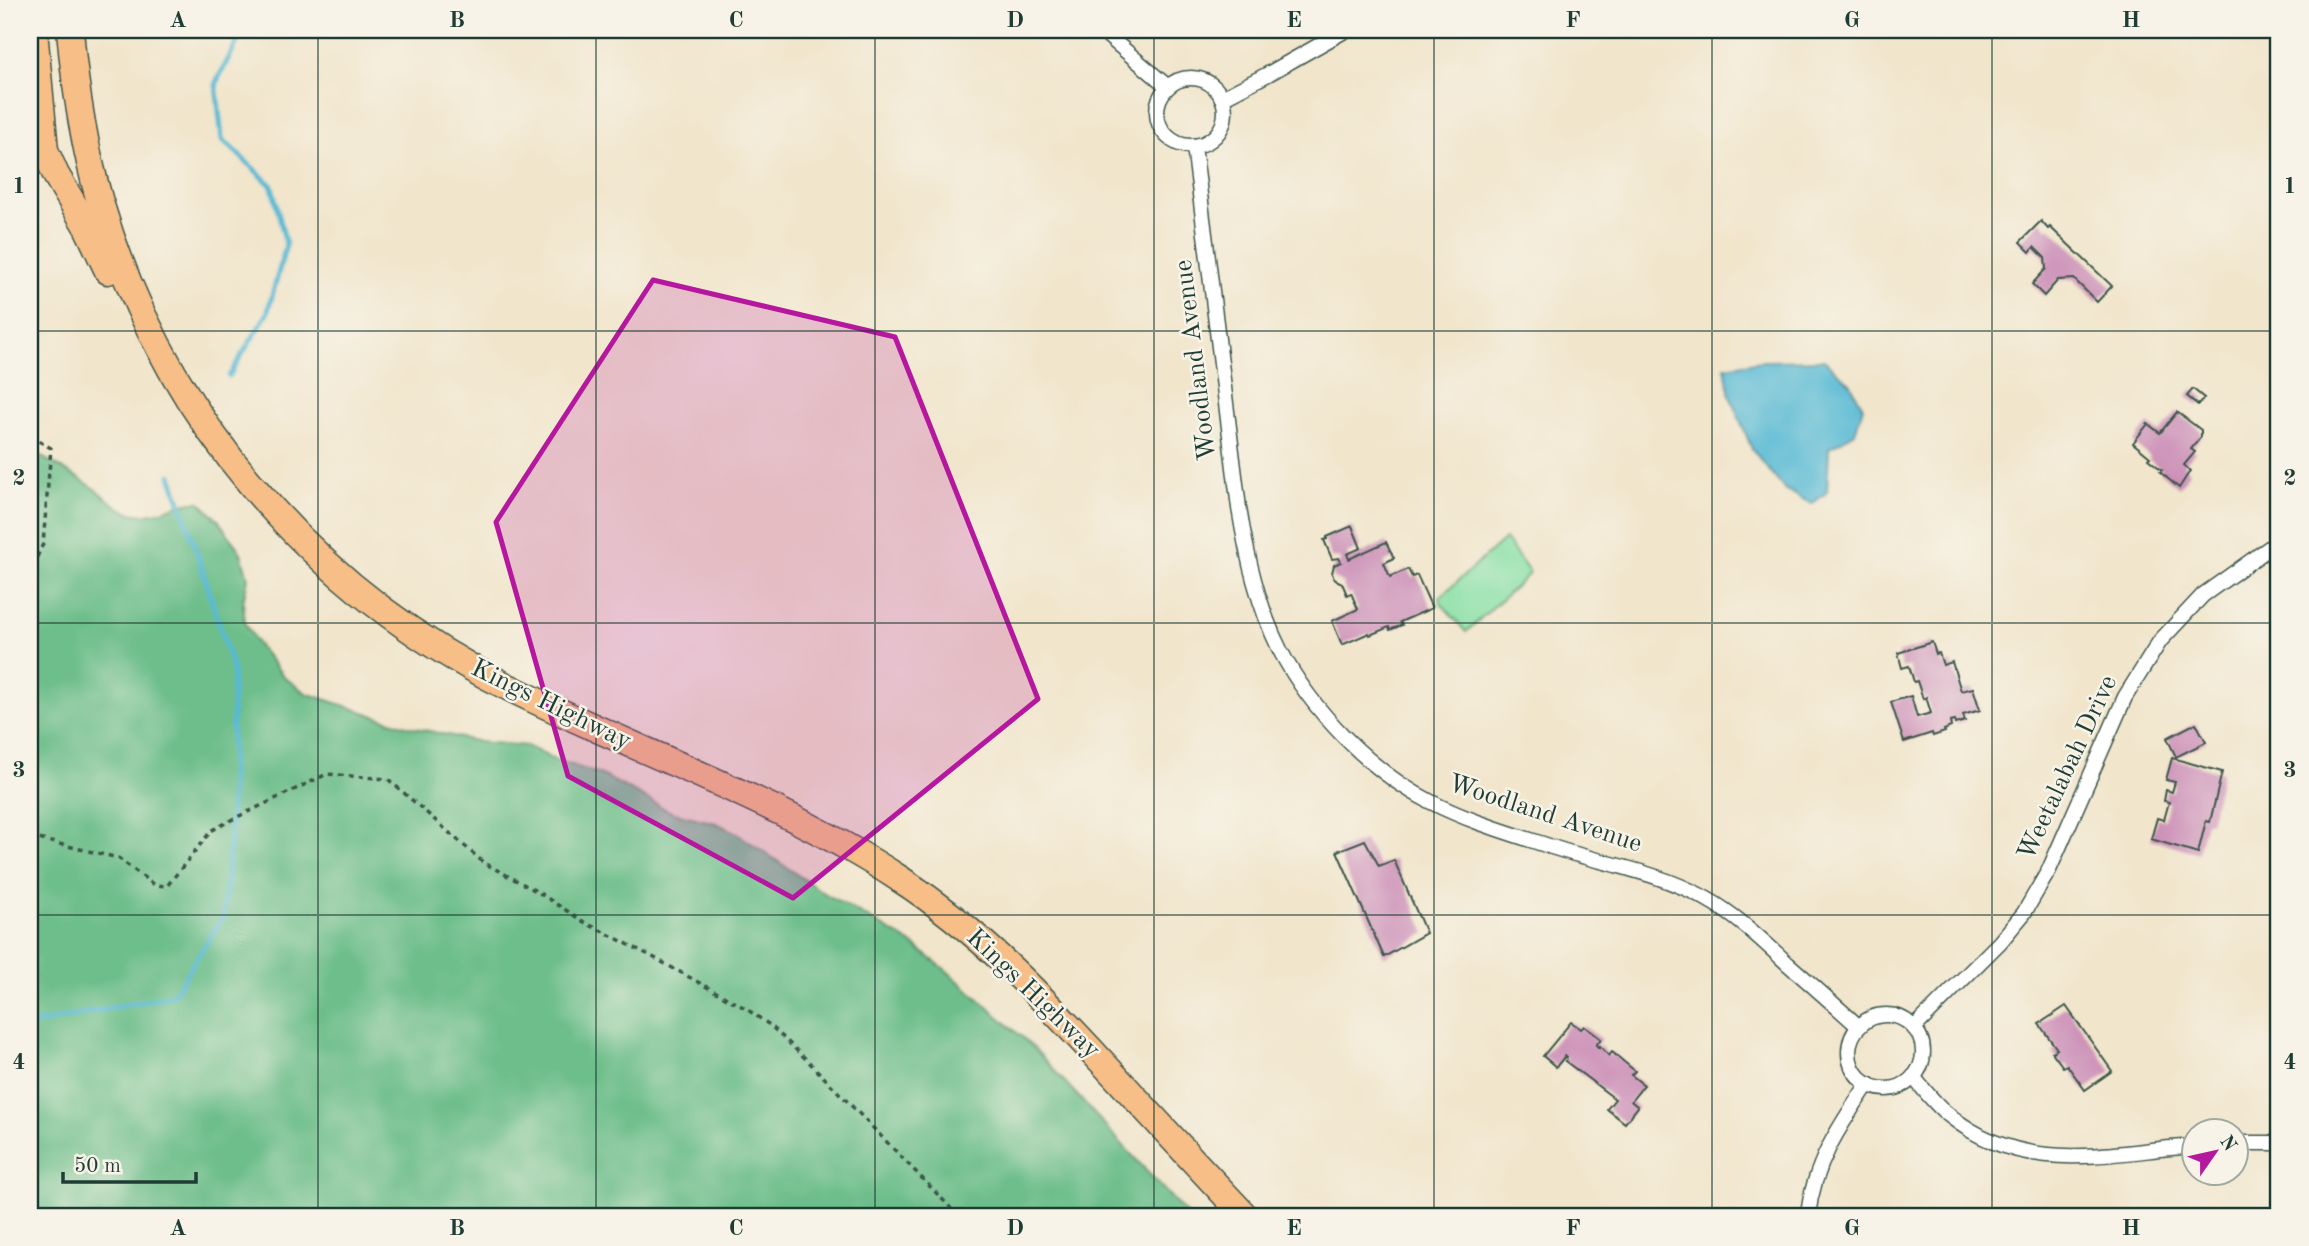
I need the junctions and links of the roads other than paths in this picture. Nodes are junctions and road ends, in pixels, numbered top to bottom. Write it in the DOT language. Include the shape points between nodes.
graph roads {
  1 [pos="34,30"];
  2 [pos="70,30"];
  3 [pos="1101,30"];
  4 [pos="1346,30"];
  5 [pos="1168,87"];
  6 [pos="1222,98"];
  7 [pos="1194,146"];
  8 [pos="200,417"];
  9 [pos="2279,541"];
  10 [pos="1859,1027"];
  11 [pos="1914,1028"];
  12 [pos="1913,1077"];
  13 [pos="1868,1084"];
  14 [pos="2250,1143"];
  15 [pos="2279,1143"];
  16 [pos="2180,1147"];
  17 [pos="1245,1216"];
  18 [pos="1808,1216"];
  1 -- 8 [label="highway" via="48,159 133,323"];
  2 -- 8 [label="highway, Kings Highway" via="85,138 112,240 146,323"];
  3 -- 5 [label="street"];
  4 -- 6 [label="street"];
  5 -- 6 [label="street" via="1191,78 1204,80"];
  5 -- 7 [label="street" via="1161,97 1158,120 1172,140"];
  6 -- 7 [label="street" via="1221,129 1205,144"];
  7 -- 10 [label="street, Woodland Avenue" via="1249,564 1281,651 1320,708 1368,760 1429,802 1558,849 1629,867 1706,898 1758,937"];
  8 -- 17 [label="highway, Kings Highway" via="243,476 296,535 411,631 506,687 845,846 946,911 1027,983"];
  9 -- 11 [label="street, Weetalabah Drive" via="2203,596 2160,641 2125,697 2049,870 2024,913"];
  10 -- 11 [label="street" via="1887,1015"];
  10 -- 13 [label="street" via="1851,1041 1850,1057 1856,1073"];
  11 -- 12 [label="street" via="1923,1050"];
  12 -- 13 [label="street" via="1902,1086"];
  12 -- 16 [label="street" via="1947,1115 2012,1150 2092,1157"];
  13 -- 18 [label="street" via="1826,1153 1811,1192"];
  14 -- 15 [label="street"];
}
